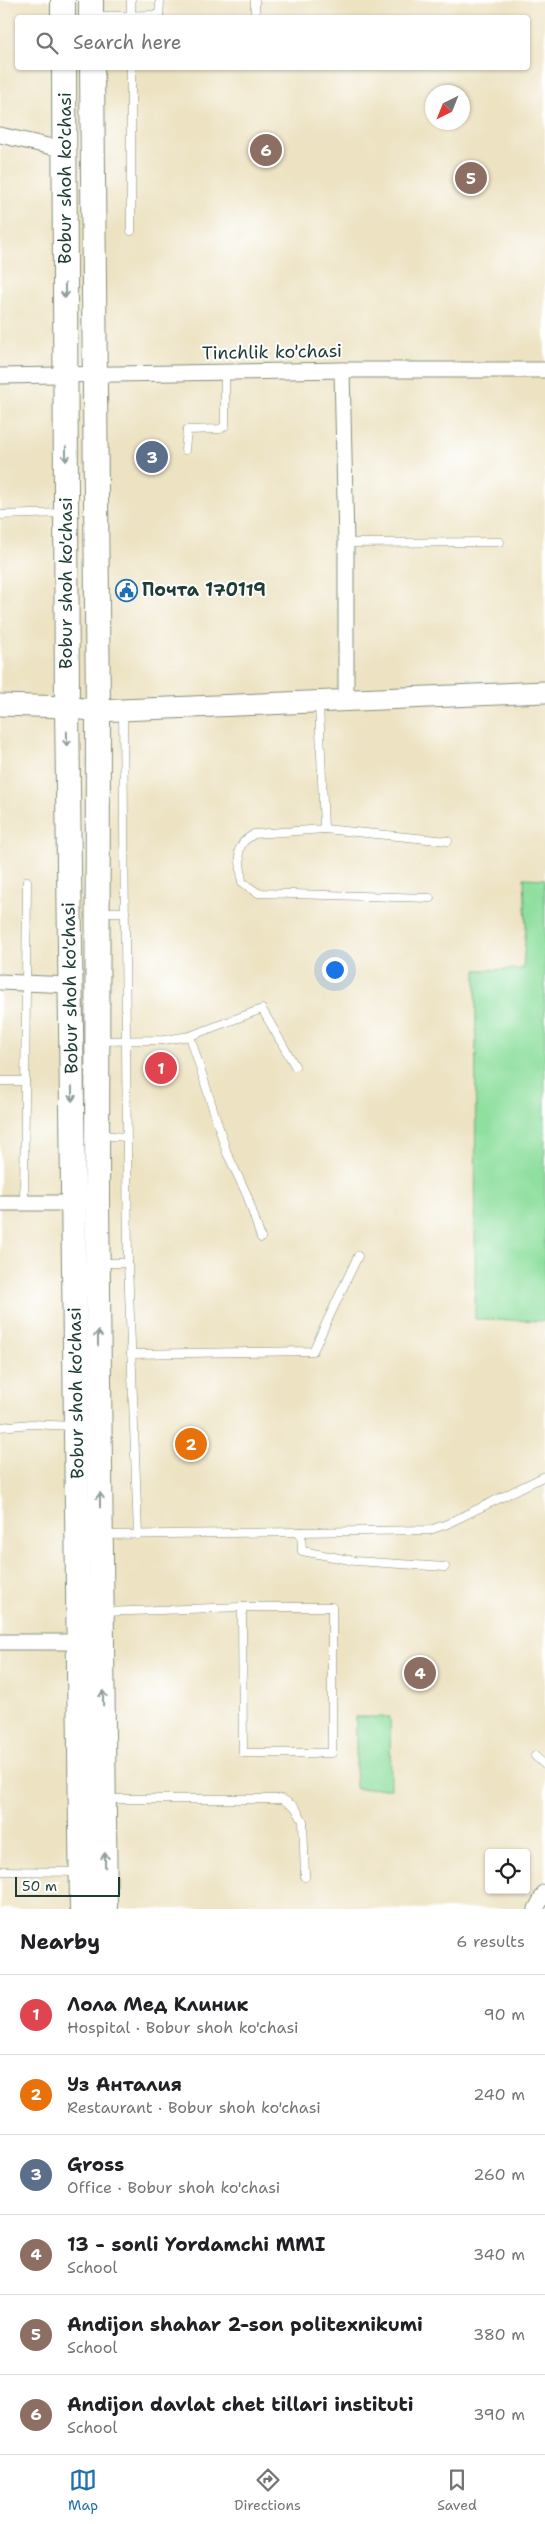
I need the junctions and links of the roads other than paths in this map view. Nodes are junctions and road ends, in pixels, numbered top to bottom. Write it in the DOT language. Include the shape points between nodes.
graph roads {
  1 [pos="63,0"];
  2 [pos="131,0"];
  3 [pos="160,0"];
  4 [pos="255,0"];
  5 [pos="91,11"];
  6 [pos="255,14"];
  7 [pos="64,15"];
  8 [pos="123,15"];
  9 [pos="131,15"];
  10 [pos="160,15"];
  11 [pos="64,70"];
  12 [pos="92,70"];
  13 [pos="131,70"];
  14 [pos="0,136"];
  15 [pos="65,150"];
  16 [pos="130,231"];
  17 [pos="342,370"];
  18 [pos="545,370"];
  19 [pos="225,371"];
  20 [pos="96,373"];
  21 [pos="66,375"];
  22 [pos="0,376"];
  23 [pos="185,450"];
  24 [pos="66,513"];
  25 [pos="0,516"];
  26 [pos="500,542"];
  27 [pos="346,543"];
  28 [pos="545,692"];
  29 [pos="346,702"];
  30 [pos="318,703"];
  31 [pos="0,705"];
  32 [pos="67,706"];
  33 [pos="123,710"];
  34 [pos="98,711"];
  35 [pos="324,829"];
  36 [pos="448,841"];
  37 [pos="27,881"];
  38 [pos="430,898"];
  39 [pos="97,912"];
  40 [pos="125,912"];
  41 [pos="0,982"];
  42 [pos="26,983"];
  43 [pos="70,985"];
  44 [pos="190,1036"];
  45 [pos="97,1041"];
  46 [pos="127,1041"];
  47 [pos="295,1066"];
  48 [pos="0,1081"];
  49 [pos="25,1081"];
  50 [pos="97,1134"];
  51 [pos="126,1137"];
  52 [pos="0,1203"];
  53 [pos="24,1203"];
  54 [pos="73,1203"];
  55 [pos="261,1238"];
  56 [pos="358,1256"];
  57 [pos="128,1262"];
  58 [pos="98,1263"];
  59 [pos="131,1354"];
  60 [pos="0,1426"];
  61 [pos="77,1426"];
  62 [pos="545,1476"];
  63 [pos="300,1532"];
  64 [pos="100,1534"];
  65 [pos="138,1535"];
  66 [pos="445,1566"];
  67 [pos="242,1607"];
  68 [pos="102,1612"];
  69 [pos="0,1642"];
  70 [pos="77,1642"];
  71 [pos="535,1756"];
  72 [pos="545,1765"];
  73 [pos="104,1798"];
  74 [pos="0,1871"];
  75 [pos="81,1872"];
  76 [pos="304,1877"];
  77 [pos="545,1892"];
  78 [pos="82,1909"];
  79 [pos="106,1909"];
  80 [pos="536,1909"];
  1 -- 7 [label="main road"];
  2 -- 9 [label="lane"];
  3 -- 10 [label="lane"];
  4 -- 6 [label="lane"];
  5 -- 8 [label="lane"];
  11 -- 15 [label="main road, Bobur shoh ko'chasi"];
  12 -- 20 [label="main road, Bobur shoh ko'chasi"];
  13 -- 16 [label="lane"];
  14 -- 15 [label="street"];
  15 -- 21 [label="main road, Bobur shoh ko'chasi, one-way"];
  17 -- 18 [label="street, Tinchlik ko'chasi"];
  17 -- 19 [label="street, Tinchlik ko'chasi"];
  17 -- 27 [label="street"];
  19 -- 20 [label="street, Tinchlik ko'chasi"];
  19 -- 23 [label="lane" via="226,426 187,430"];
  20 -- 21 [label="street, Tinchlik ko'chasi"];
  20 -- 34 [label="main road, Bobur shoh ko'chasi"];
  21 -- 22 [label="street, Tinchlik ko'chasi"];
  21 -- 24 [label="main road, Bobur shoh ko'chasi, one-way"];
  24 -- 25 [label="lane"];
  24 -- 32 [label="main road, Bobur shoh ko'chasi"];
  26 -- 27 [label="lane"];
  27 -- 29 [label="street"];
  28 -- 29 [label="street"];
  29 -- 30 [label="street"];
  30 -- 33 [label="street"];
  30 -- 35 [label="lane"];
  31 -- 32 [label="street"];
  32 -- 34 [label="street"];
  32 -- 43 [label="main road, Bobur shoh ko'chasi, one-way"];
  33 -- 34 [label="street"];
  33 -- 40 [label="lane"];
  34 -- 39 [label="main road, Bobur shoh ko'chasi"];
  35 -- 36 [label="lane"];
  35 -- 38 [label="lane" via="254,834 244,841 239,850 242,882 258,893"];
  37 -- 42 [label="lane"];
  39 -- 40 [label="lane"];
  39 -- 45 [label="main road, Bobur shoh ko'chasi"];
  40 -- 46 [label="lane"];
  41 -- 42 [label="street"];
  42 -- 43 [label="street"];
  42 -- 49 [label="lane"];
  43 -- 54 [label="main road, Bobur shoh ko'chasi, one-way"];
  44 -- 46 [label="lane"];
  44 -- 47 [label="lane" via="262,1009"];
  44 -- 55 [label="lane" via="227,1153 247,1194"];
  45 -- 46 [label="lane"];
  45 -- 50 [label="main road, Bobur shoh ko'chasi"];
  46 -- 51 [label="lane"];
  48 -- 49 [label="lane"];
  49 -- 53 [label="lane"];
  50 -- 51 [label="lane"];
  50 -- 58 [label="main road, Bobur shoh ko'chasi"];
  51 -- 57 [label="lane"];
  52 -- 53 [label="street"];
  53 -- 54 [label="street"];
  54 -- 61 [label="main road, Bobur shoh ko'chasi"];
  56 -- 59 [label="lane" via="313,1352"];
  57 -- 58 [label="lane"];
  57 -- 59 [label="lane"];
  64 -- 58 [label="main road, Bobur shoh ko'chasi, one-way"];
  59 -- 65 [label="lane"];
  60 -- 61 [label="lane"];
  61 -- 70 [label="main road, Bobur shoh ko'chasi"];
  62 -- 63 [label="lane" via="430,1530"];
  63 -- 65 [label="lane"];
  63 -- 66 [label="lane" via="302,1550 355,1561"];
  64 -- 65 [label="lane"];
  64 -- 68 [label="main road, Bobur shoh ko'chasi"];
  67 -- 67 [label="lane" via="332,1607 332,1753 243,1754"];
  67 -- 68 [label="lane"];
  73 -- 68 [label="main road, Bobur shoh ko'chasi, one-way"];
  69 -- 70 [label="street"];
  70 -- 75 [label="main road, Bobur shoh ko'chasi"];
  71 -- 72 [label="lane"];
  73 -- 76 [label="lane" via="282,1798 295,1807 303,1820"];
  79 -- 73 [label="main road, Bobur shoh ko'chasi, one-way"];
  74 -- 75 [label="lane"];
  75 -- 78 [label="main road, Bobur shoh ko'chasi"];
  77 -- 80 [label="street"];
}
